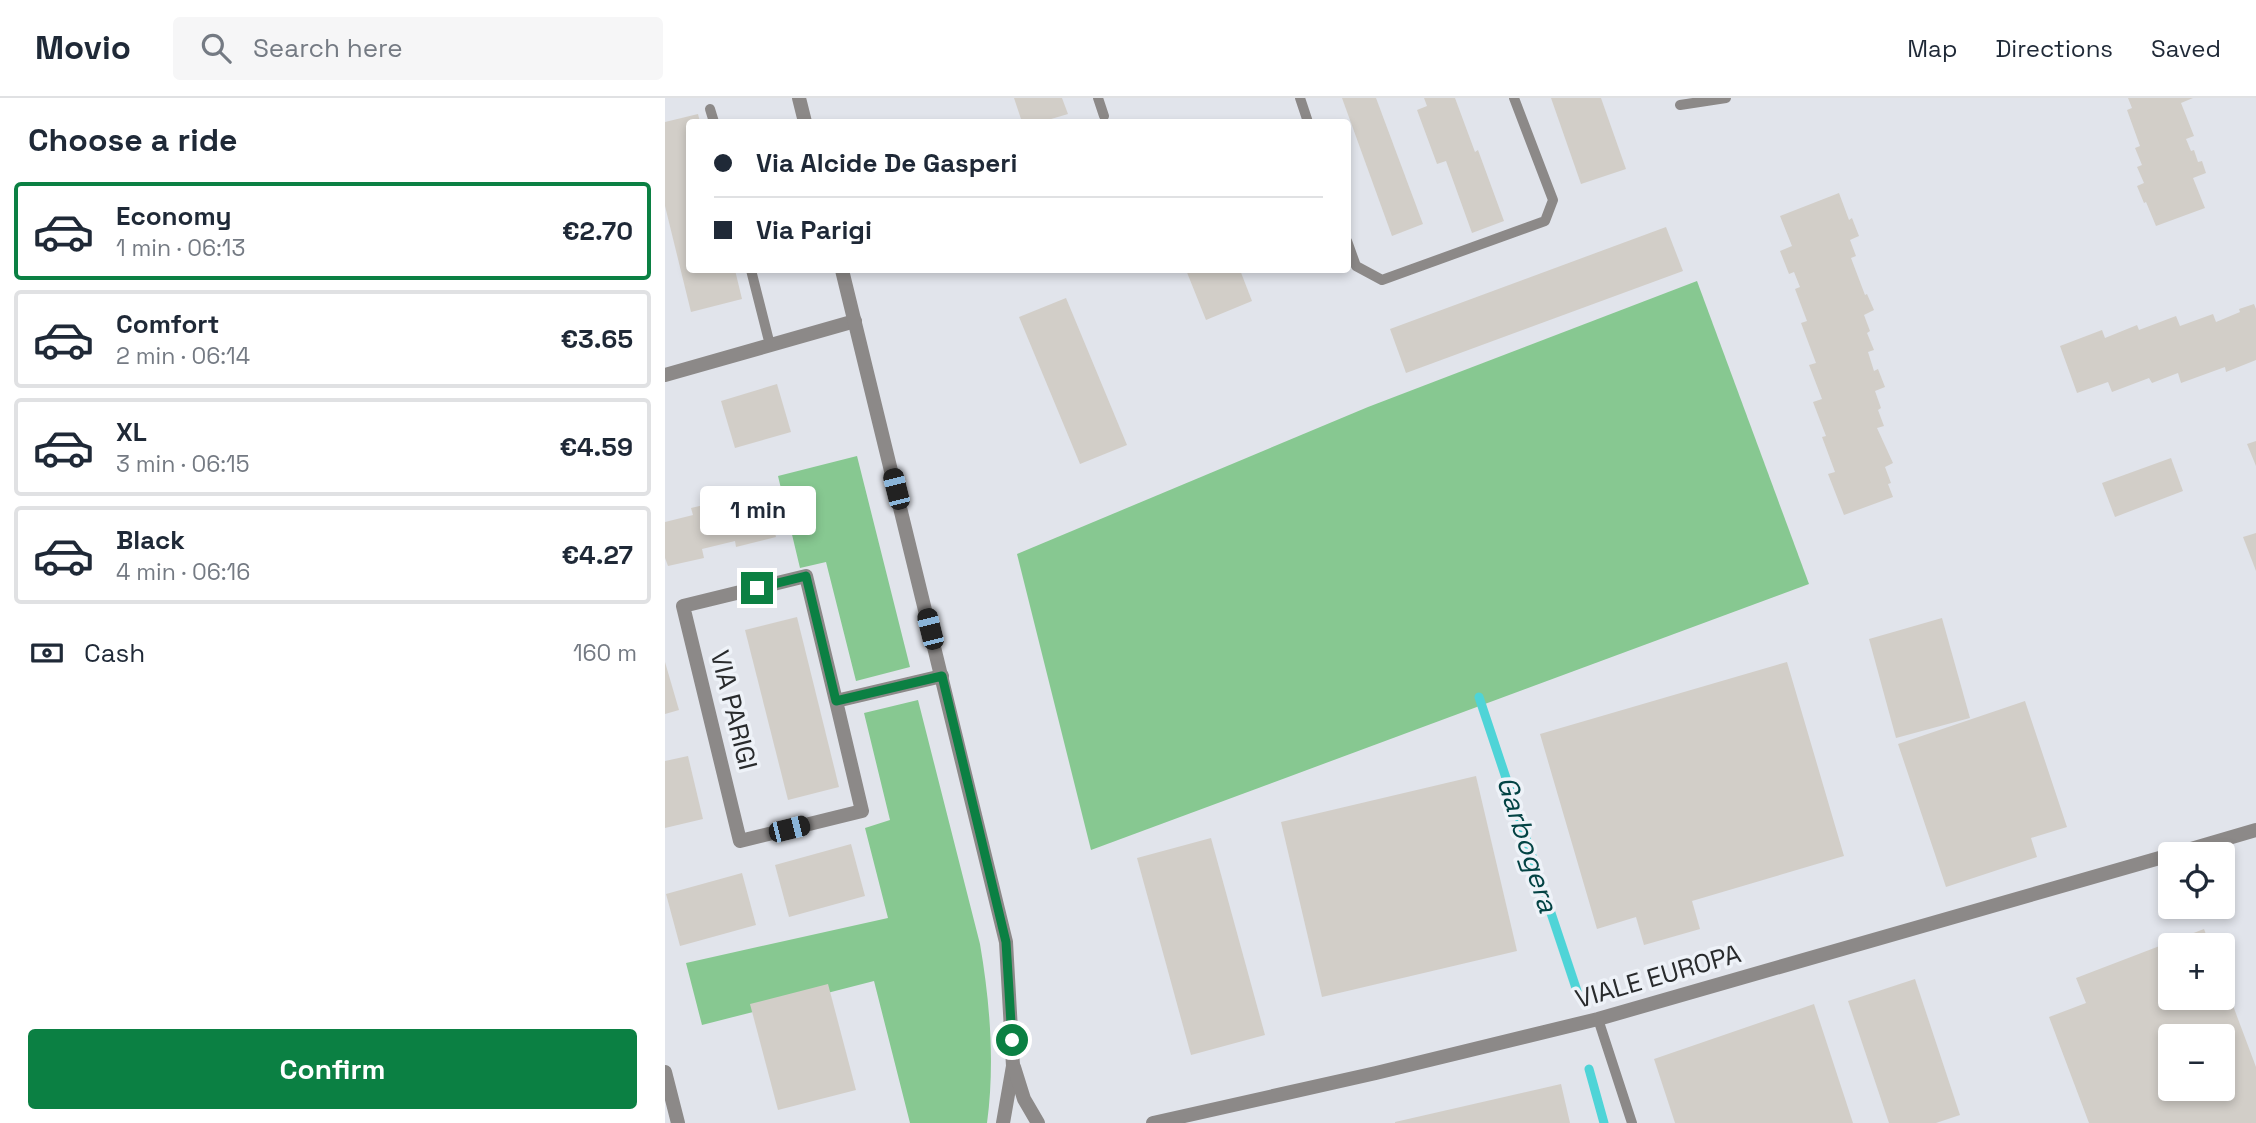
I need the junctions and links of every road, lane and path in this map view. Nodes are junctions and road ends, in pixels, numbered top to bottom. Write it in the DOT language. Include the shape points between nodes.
graph roads {
  1 [pos="799,98"];
  2 [pos="1098,98"];
  3 [pos="1300,98"];
  4 [pos="1514,98"];
  5 [pos="1726,98"];
  6 [pos="1680,105"];
  7 [pos="710,109"];
  8 [pos="1104,116"];
  9 [pos="713,119"];
  10 [pos="804,119"];
  11 [pos="1307,119"];
  12 [pos="1351,252"];
  13 [pos="752,273"];
  14 [pos="843,273"];
  15 [pos="855,321"];
  16 [pos="770,345"];
  17 [pos="666,371"];
  18 [pos="942,676"];
  19 [pos="836,701"];
  20 [pos="2256,830"];
  21 [pos="2216,842"];
  22 [pos="2158,859"];
  23 [pos="1598,1019"];
  24 [pos="1013,1066"];
  25 [pos="665,1072"];
  26 [pos="678,1123"];
  27 [pos="1003,1123"];
  28 [pos="1038,1123"];
  29 [pos="1153,1123"];
  30 [pos="1632,1123"];
  1 -- 10 [label="street"];
  2 -- 8 [label="lane"];
  3 -- 11 [label="lane"];
  4 -- 12 [label="lane" via="1553,200 1545,221 1382,281 1356,266"];
  5 -- 6 [label="lane"];
  7 -- 9 [label="lane"];
  13 -- 16 [label="lane"];
  14 -- 15 [label="street"];
  15 -- 16 [label="street"];
  15 -- 18 [label="street"];
  16 -- 17 [label="street"];
  18 -- 19 [label="street"];
  18 -- 24 [label="street" via="1006,942"];
  19 -- 19 [label="street, VIA PARIGI" via="806,576 683,606 740,841 863,811"];
  20 -- 21 [label="street, VIALE EUROPA"];
  22 -- 23 [label="street, VIALE EUROPA"];
  23 -- 29 [label="street, VIALE EUROPA"];
  23 -- 30 [label="lane"];
  24 -- 27 [label="street"];
  24 -- 28 [label="street"];
  25 -- 26 [label="street"];
}
